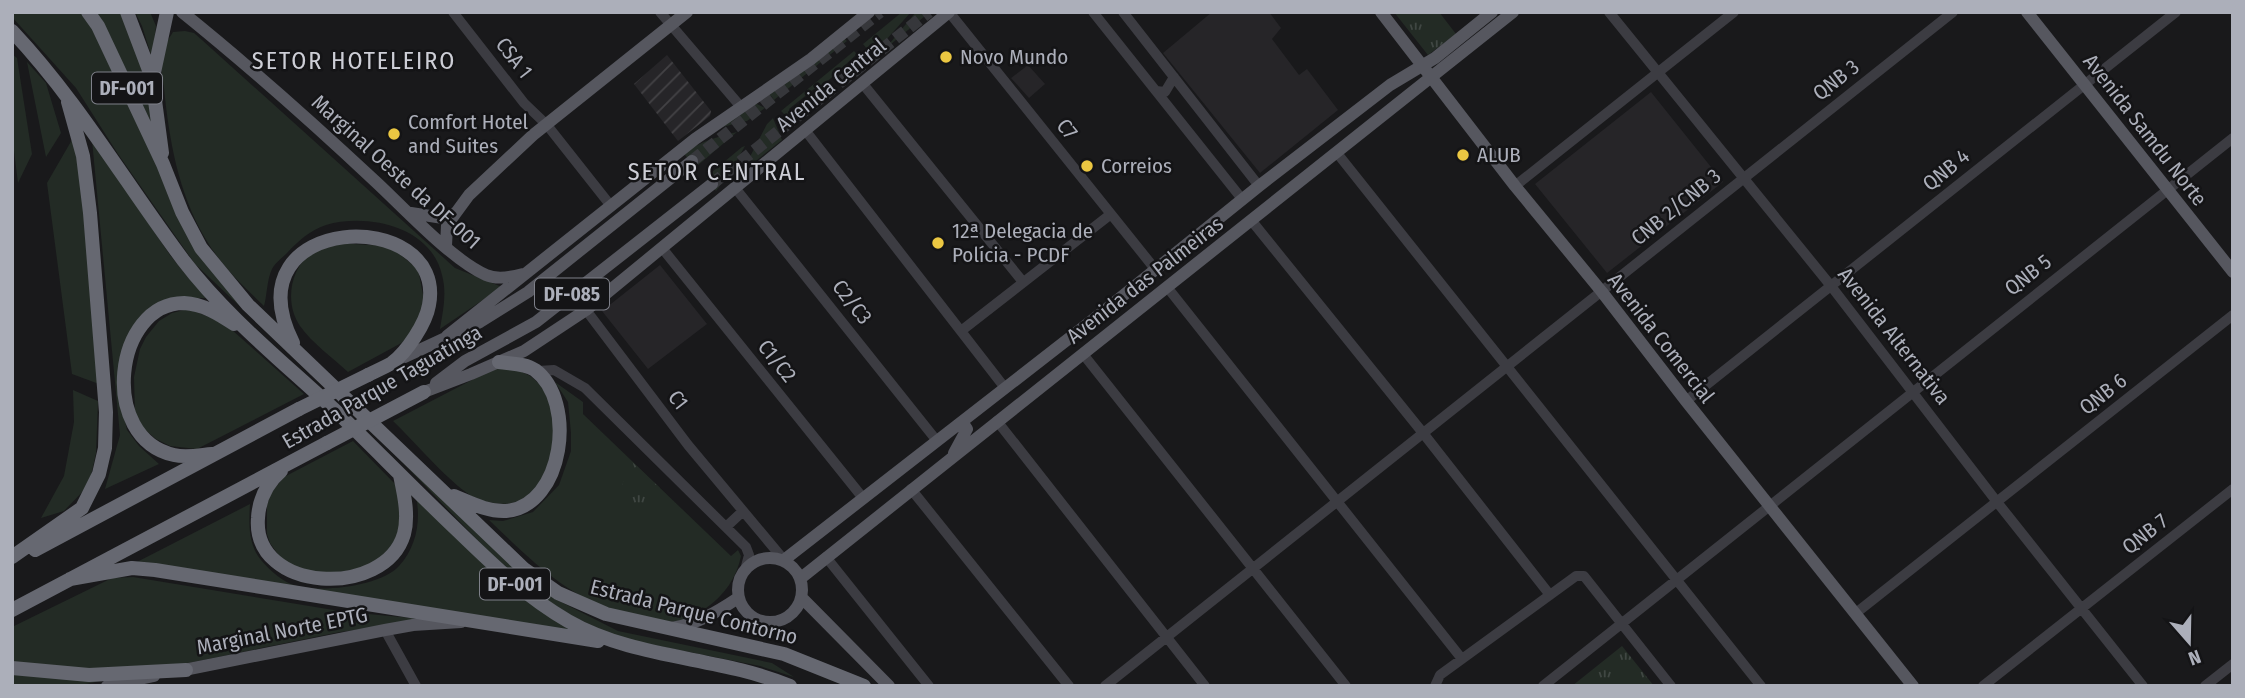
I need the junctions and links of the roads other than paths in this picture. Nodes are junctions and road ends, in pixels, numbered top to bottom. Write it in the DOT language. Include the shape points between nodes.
graph roads {
  1 [pos="88,12"];
  2 [pos="127,12"];
  3 [pos="167,12"];
  4 [pos="182,12"];
  5 [pos="453,12"];
  6 [pos="660,12"];
  7 [pos="687,12"];
  8 [pos="869,12"];
  9 [pos="949,12"];
  10 [pos="1123,12"];
  11 [pos="1381,12"];
  12 [pos="1492,12"];
  13 [pos="1513,12"];
  14 [pos="1609,12"];
  15 [pos="1734,12"];
  16 [pos="1953,12"];
  17 [pos="2027,12"];
  18 [pos="2176,12"];
  19 [pos="1095,13"];
  20 [pos="671,25"];
  21 [pos="12,32"];
  22 [pos="1422,64"];
  23 [pos="1657,73"];
  24 [pos="1432,76"];
  25 [pos="152,78"];
  26 [pos="1174,78"];
  27 [pos="863,84"];
  28 [pos="2084,85"];
  29 [pos="64,90"];
  30 [pos="1156,91"];
  31 [pos="1189,97"];
  32 [pos="741,107"];
  33 [pos="1171,110"];
  34 [pos="1347,118"];
  35 [pos="547,125"];
  36 [pos="805,130"];
  37 [pos="1360,133"];
  38 [pos="2233,138"];
  39 [pos="1336,153"];
  40 [pos="692,161"];
  41 [pos="163,164"];
  42 [pos="1742,178"];
  43 [pos="712,184"];
  44 [pos="1259,186"];
  45 [pos="1515,186"];
  46 [pos="736,189"];
  47 [pos="2168,189"];
  48 [pos="1242,199"];
  49 [pos="611,205"];
  50 [pos="409,212"];
  51 [pos="455,212"];
  52 [pos="1111,214"];
  53 [pos="1251,220"];
  54 [pos="446,246"];
  55 [pos="662,248"];
  56 [pos="1180,250"];
  57 [pos="1195,265"];
  58 [pos="1155,269"];
  59 [pos="530,271"];
  60 [pos="2233,272"];
  61 [pos="1023,282"];
  62 [pos="1831,286"];
  63 [pos="1167,287"];
  64 [pos="1602,292"];
  65 [pos="586,310"];
  66 [pos="1099,315"];
  67 [pos="2233,315"];
  68 [pos="961,331"];
  69 [pos="248,332"];
  70 [pos="1111,332"];
  71 [pos="447,336"];
  72 [pos="297,350"];
  73 [pos="1083,354"];
  74 [pos="394,362"];
  75 [pos="499,362"];
  76 [pos="1034,366"];
  77 [pos="1508,367"];
  78 [pos="538,371"];
  79 [pos="1044,383"];
  80 [pos="1005,388"];
  81 [pos="1913,390"];
  82 [pos="424,392"];
  83 [pos="1686,401"];
  84 [pos="997,421"];
  85 [pos="958,426"];
  86 [pos="1423,433"];
  87 [pos="937,441"];
  88 [pos="217,453"];
  89 [pos="950,459"];
  90 [pos="292,463"];
  91 [pos="400,475"];
  92 [pos="911,489"];
  93 [pos="2233,489"];
  94 [pos="447,493"];
  95 [pos="863,498"];
  96 [pos="1337,501"];
  97 [pos="1997,502"];
  98 [pos="1769,505"];
  99 [pos="743,511"];
  100 [pos="835,522"];
  101 [pos="726,527"];
  102 [pos="845,542"];
  103 [pos="826,557"];
  104 [pos="12,560"];
  105 [pos="785,561"];
  106 [pos="1254,568"];
  107 [pos="746,570"];
  108 [pos="801,578"];
  109 [pos="70,579"];
  110 [pos="1678,579"];
  111 [pos="1550,595"];
  112 [pos="738,598"];
  113 [pos="802,598"];
  114 [pos="2082,609"];
  115 [pos="12,610"];
  116 [pos="1856,613"];
  117 [pos="465,621"];
  118 [pos="1622,624"];
  119 [pos="672,628"];
  120 [pos="385,629"];
  121 [pos="1166,637"];
  122 [pos="656,653"];
  123 [pos="1462,659"];
  124 [pos="2233,664"];
  125 [pos="12,668"];
  126 [pos="186,670"];
  127 [pos="107,686"];
  128 [pos="416,686"];
  129 [pos="790,686"];
  130 [pos="864,686"];
  131 [pos="889,686"];
  132 [pos="929,686"];
  133 [pos="1069,686"];
  134 [pos="1105,686"];
  135 [pos="1205,686"];
  136 [pos="1346,686"];
  137 [pos="1435,686"];
  138 [pos="1543,686"];
  139 [pos="1671,686"];
  140 [pos="1761,686"];
  141 [pos="1913,686"];
  142 [pos="1983,686"];
  143 [pos="2143,686"];
  144 [pos="2205,686"];
  1 -- 41 [label="highway, Estrada Parque Contorno / DF-001"];
  2 -- 25 [label="highway"];
  3 -- 25 [label="highway"];
  4 -- 50 [label="main road, Marginal Oeste da DF-001" via="282,95"];
  5 -- 35 [label="street, CSA 1" via="524,103"];
  6 -- 20 [label="street"];
  7 -- 20 [label="main road"];
  8 -- 32 [label="main road, Avenida Central"];
  9 -- 27 [label="main road, Avenida Central / DF-085"];
  9 -- 52 [label="street, C7"];
  10 -- 26 [label="street"];
  11 -- 22 [label="main road, Avenida Comercial"];
  12 -- 22 [label="main road, Avenida das Palmeiras"];
  13 -- 24 [label="main road, Avenida das Palmeiras"];
  14 -- 23 [label="street, Avenida Alternativa"];
  15 -- 23 [label="street"];
  16 -- 42 [label="street, QNB 3"];
  17 -- 28 [label="main road, Avenida Samdu Norte"];
  18 -- 28 [label="street, QNB 4"];
  19 -- 30 [label="street"];
  20 -- 32 [label="street"];
  20 -- 35 [label="main road"];
  21 -- 29 [label="highway, Estrada Parque Contorno / DF-001"];
  22 -- 24 [label="main road, Avenida Comercial"];
  22 -- 34 [label="main road, Avenida das Palmeiras"];
  23 -- 42 [label="street, Avenida Alternativa"];
  23 -- 45 [label="street"];
  24 -- 37 [label="main road, Avenida das Palmeiras"];
  24 -- 45 [label="main road, Avenida Comercial"];
  25 -- 41 [label="highway"];
  26 -- 30 [label="street" via="1166,92"];
  26 -- 31 [label="street"];
  27 -- 36 [label="main road, Avenida Central / DF-085"];
  27 -- 61 [label="street"];
  28 -- 47 [label="main road, Avenida Samdu Norte"];
  28 -- 62 [label="street, QNB 4"];
  29 -- 69 [label="highway, Estrada Parque Contorno / DF-001" via="184,262"];
  29 -- 104 [label="highway" via="83,156 90,213 105,448 99,474 82,508"];
  30 -- 33 [label="street"];
  31 -- 33 [label="street"];
  31 -- 44 [label="street"];
  32 -- 49 [label="main road, Avenida Central"];
  33 -- 48 [label="street"];
  34 -- 37 [label="main road" via="1357,123"];
  34 -- 44 [label="main road, Avenida das Palmeiras"];
  35 -- 49 [label="street, CSA 1"];
  35 -- 51 [label="main road"];
  36 -- 46 [label="main road, Avenida Central / DF-085"];
  36 -- 68 [label="street"];
  37 -- 39 [label="main road, Avenida das Palmeiras"];
  38 -- 47 [label="street, QNB 5"];
  39 -- 53 [label="main road, Avenida das Palmeiras"];
  39 -- 77 [label="street"];
  40 -- 71 [label="main road, Estrada Parque Taguatinga / DF-085" via="528,292"];
  41 -- 72 [label="highway, Estrada Parque Contorno / DF-001" via="201,248 248,305"];
  42 -- 62 [label="street, Avenida Alternativa"];
  42 -- 64 [label="street, CNB 2/CNB 3"];
  43 -- 82 [label="main road, Estrada Parque Taguatinga / DF-085" via="536,322 465,361"];
  44 -- 48 [label="main road, Avenida das Palmeiras"];
  45 -- 64 [label="main road, Avenida Comercial"];
  46 -- 55 [label="main road, Avenida Central / DF-085"];
  46 -- 87 [label="street, C2/C3"];
  47 -- 60 [label="main road, Avenida Samdu Norte"];
  47 -- 81 [label="street, QNB 5"];
  48 -- 56 [label="main road, Avenida das Palmeiras"];
  49 -- 59 [label="main road, Avenida Central"];
  50 -- 51 [label="main road" via="443,218"];
  50 -- 54 [label="main road, Marginal Oeste da DF-001"];
  51 -- 54 [label="main road" via="447,225"];
  52 -- 58 [label="street, C7"];
  52 -- 61 [label="street"];
  53 -- 57 [label="main road, Avenida das Palmeiras"];
  53 -- 86 [label="street"];
  54 -- 59 [label="main road, Marginal Oeste da DF-001" via="489,276 512,277"];
  55 -- 65 [label="main road, Avenida Central / DF-085"];
  55 -- 95 [label="street, C1/C2"];
  56 -- 57 [label="main road" via="1180,260"];
  56 -- 58 [label="main road, Avenida das Palmeiras"];
  57 -- 63 [label="main road, Avenida das Palmeiras"];
  58 -- 66 [label="main road, Avenida das Palmeiras"];
  59 -- 71 [label="main road, Avenida Central"];
  61 -- 68 [label="street"];
  62 -- 81 [label="street, Avenida Alternativa"];
  62 -- 83 [label="street, QNB 4"];
  63 -- 70 [label="main road, Avenida das Palmeiras"];
  63 -- 96 [label="street"];
  64 -- 77 [label="street, CNB 2/CNB 3"];
  64 -- 83 [label="main road, Avenida Comercial"];
  65 -- 75 [label="main road, Avenida Central / DF-085"];
  65 -- 99 [label="street, C1"];
  66 -- 70 [label="main road" via="1113,318"];
  66 -- 76 [label="main road, Avenida das Palmeiras"];
  67 -- 97 [label="street, QNB 6"];
  68 -- 80 [label="street"];
  69 -- 88 [label="highway" via="200,306 166,307 138,331 124,368 128,413 142,438 174,455"];
  69 -- 91 [label="highway, Estrada Parque Contorno / DF-001"];
  70 -- 73 [label="main road, Avenida das Palmeiras"];
  71 -- 74 [label="main road, Estrada Parque Taguatinga / DF-085"];
  72 -- 74 [label="highway" via="281,315 285,274 312,246 352,235 396,244 411,253 429,284 427,316"];
  72 -- 94 [label="highway, Estrada Parque Contorno / DF-001"];
  73 -- 79 [label="main road, Avenida das Palmeiras"];
  73 -- 106 [label="street"];
  74 -- 88 [label="highway, Estrada Parque Taguatinga / DF-085, bridge"];
  75 -- 78 [label="highway"];
  75 -- 82 [label="main road, Avenida Central / DF-085"];
  76 -- 79 [label="main road" via="1031,380"];
  76 -- 80 [label="main road, Avenida das Palmeiras"];
  77 -- 86 [label="street, CNB 2/CNB 3"];
  77 -- 110 [label="street"];
  78 -- 94 [label="highway" via="556,404 560,425 547,484 523,507 509,511 495,511"];
  78 -- 101 [label="street" via="554,370 585,388"];
  79 -- 84 [label="main road, Avenida das Palmeiras"];
  80 -- 85 [label="main road, Avenida das Palmeiras"];
  81 -- 97 [label="street, Avenida Alternativa"];
  81 -- 98 [label="street, QNB 5"];
  82 -- 90 [label="highway, Estrada Parque Taguatinga / DF-085, bridge"];
  83 -- 98 [label="main road, Avenida Comercial"];
  84 -- 89 [label="main road, Avenida das Palmeiras"];
  84 -- 121 [label="street"];
  85 -- 87 [label="main road, Avenida das Palmeiras"];
  85 -- 89 [label="main road" via="967,429"];
  86 -- 96 [label="street, CNB 2/CNB 3"];
  86 -- 111 [label="street"];
  87 -- 95 [label="main road, Avenida das Palmeiras"];
  88 -- 104 [label="highway, Estrada Parque Taguatinga / DF-085"];
  89 -- 92 [label="main road, Avenida das Palmeiras"];
  90 -- 91 [label="highway" via="265,492 257,523 270,556 286,570 303,576 344,578 378,568 389,559 405,527"];
  90 -- 109 [label="highway, Estrada Parque Taguatinga / DF-085"];
  91 -- 122 [label="highway, Estrada Parque Contorno / DF-001" via="505,576 539,602 589,632"];
  92 -- 102 [label="main road, Avenida das Palmeiras"];
  92 -- 133 [label="street"];
  93 -- 114 [label="street, QNB 7"];
  94 -- 119 [label="highway, Estrada Parque Contorno / DF-001" via="524,569 558,593 606,614"];
  95 -- 100 [label="main road, Avenida das Palmeiras"];
  96 -- 106 [label="street, CNB 2/CNB 3"];
  96 -- 123 [label="street"];
  97 -- 114 [label="street, Avenida Alternativa"];
  97 -- 116 [label="street, QNB 6"];
  98 -- 110 [label="street, QNB 5"];
  98 -- 116 [label="main road, Avenida Comercial"];
  99 -- 101 [label="street"];
  99 -- 105 [label="street, C1"];
  100 -- 102 [label="main road" via="832,536"];
  100 -- 105 [label="main road, Avenida das Palmeiras"];
  101 -- 107 [label="street" via="746,547"];
  102 -- 103 [label="main road, Avenida das Palmeiras"];
  103 -- 108 [label="main road, Avenida das Palmeiras"];
  103 -- 132 [label="street"];
  105 -- 107 [label="main road" via="763,558"];
  105 -- 108 [label="main road"];
  106 -- 121 [label="street, CNB 2/CNB 3"];
  106 -- 136 [label="street"];
  107 -- 112 [label="main road" via="738,583"];
  108 -- 113 [label="main road"];
  109 -- 115 [label="highway, Estrada Parque Taguatinga / DF-085"];
  109 -- 117 [label="highway" via="132,568 155,570"];
  110 -- 118 [label="street, QNB 5"];
  110 -- 140 [label="street"];
  111 -- 118 [label="street" via="1576,576 1584,576"];
  111 -- 123 [label="street"];
  112 -- 113 [label="main road" via="750,615 770,622 795,611"];
  112 -- 119 [label="main road" via="714,614"];
  113 -- 131 [label="main road"];
  114 -- 142 [label="street, QNB 7"];
  114 -- 143 [label="street, Avenida Alternativa"];
  116 -- 141 [label="main road, Avenida Comercial"];
  117 -- 120 [label="main road, Marginal Norte EPTG"];
  117 -- 122 [label="highway"];
  118 -- 138 [label="street, QNB 5"];
  118 -- 139 [label="street"];
  119 -- 130 [label="highway, Estrada Parque Contorno / DF-001" via="784,654"];
  120 -- 126 [label="main road, Marginal Norte EPTG"];
  120 -- 128 [label="street"];
  121 -- 134 [label="street, CNB 2/CNB 3"];
  121 -- 135 [label="street"];
  122 -- 129 [label="highway, Estrada Parque Contorno / DF-001" via="765,675"];
  123 -- 137 [label="street" via="1440,675"];
  124 -- 144 [label="street"];
  125 -- 126 [label="highway" via="89,675"];
  126 -- 127 [label="main road, Marginal Norte EPTG"];
}
